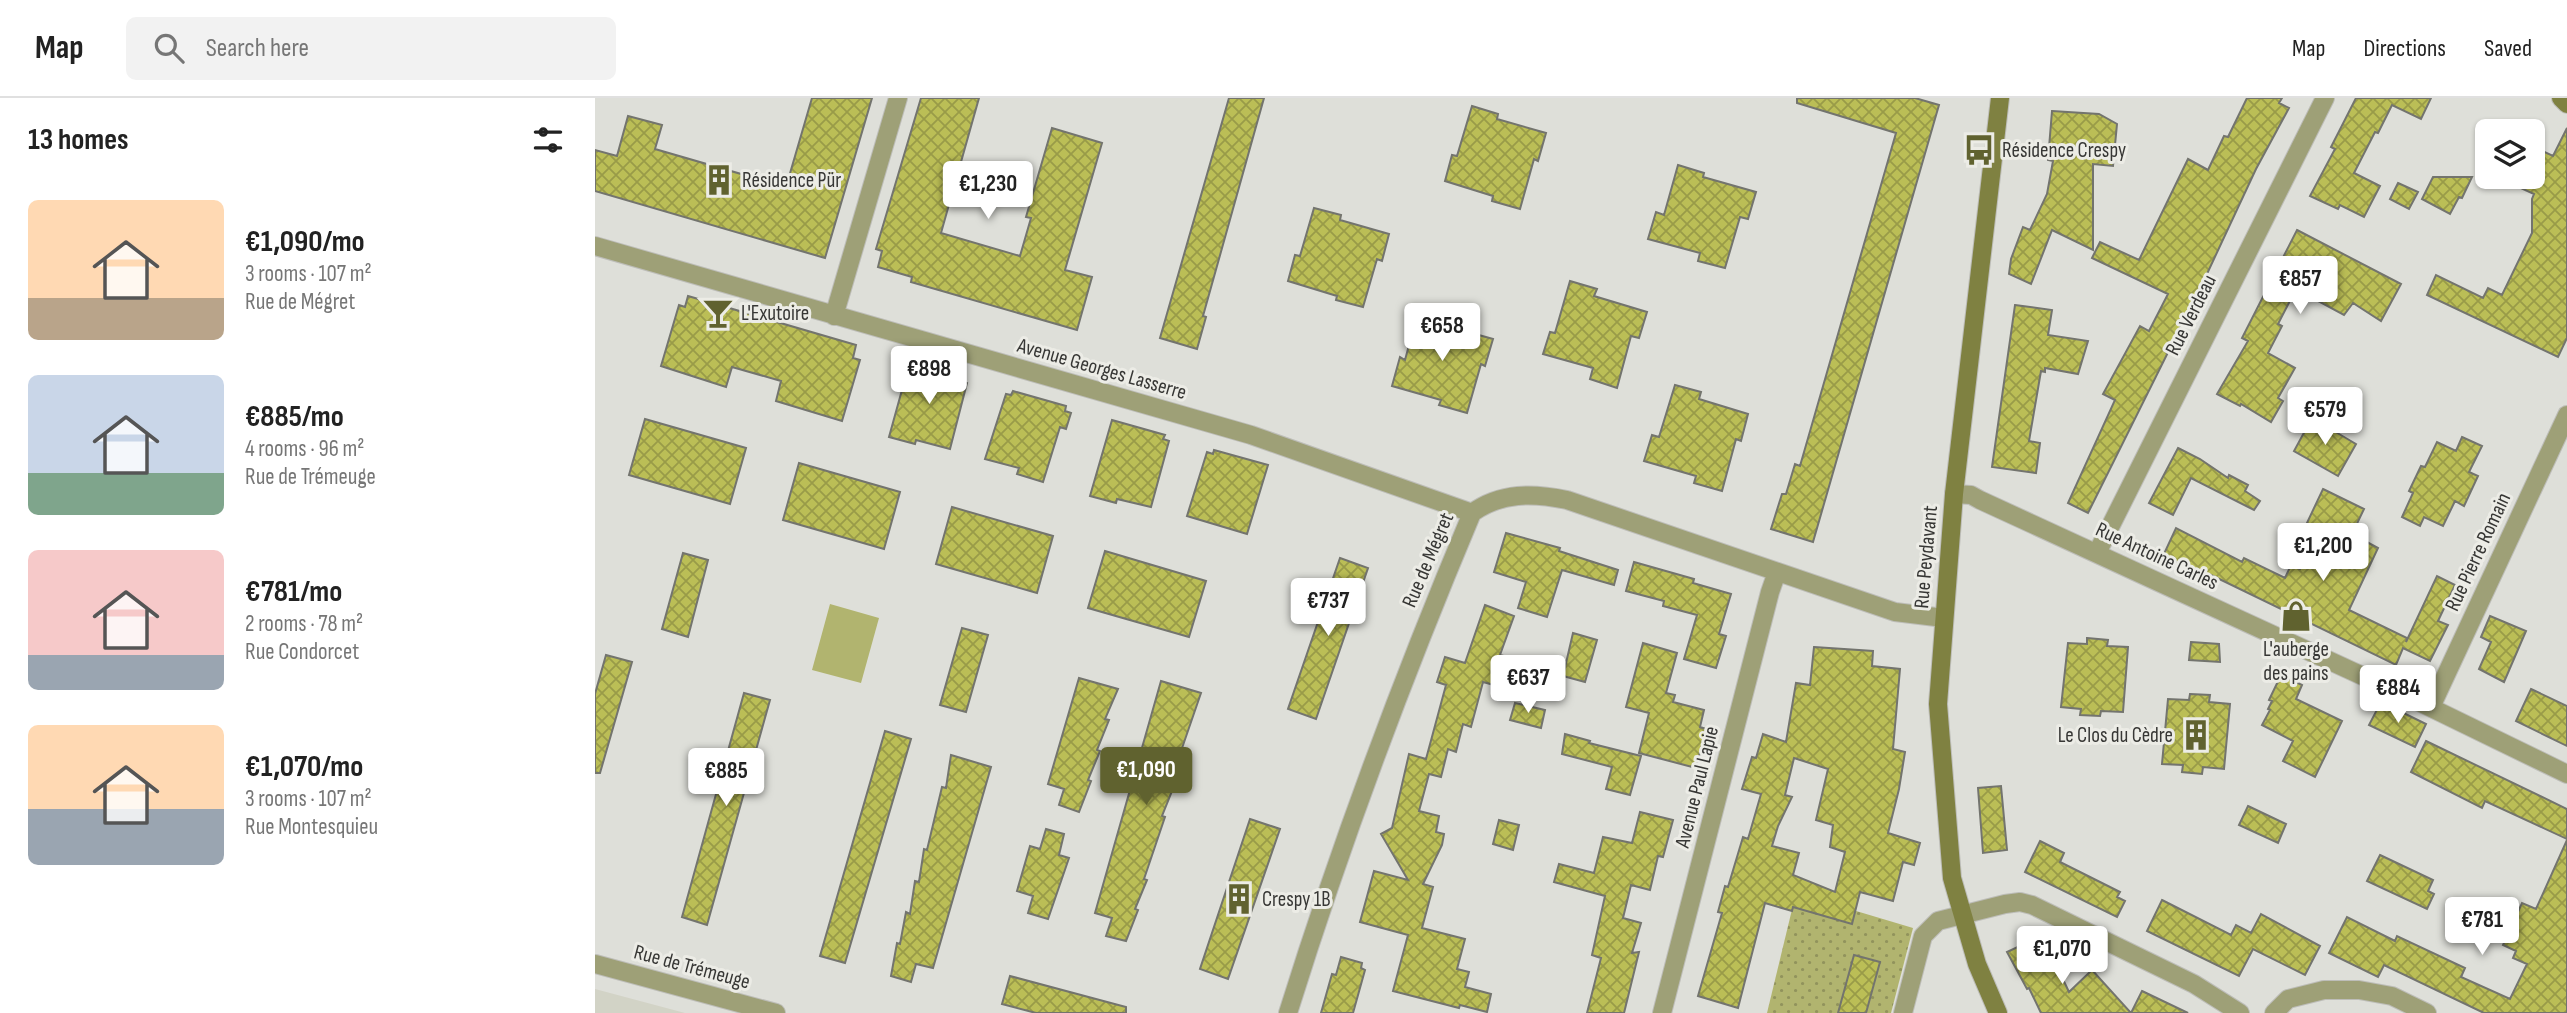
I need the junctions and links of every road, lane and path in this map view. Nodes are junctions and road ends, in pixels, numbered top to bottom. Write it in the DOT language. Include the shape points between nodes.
graph roads {
  1 [pos="898,98"];
  2 [pos="2000,98"];
  3 [pos="2325,98"];
  4 [pos="2561,98"];
  5 [pos="2567,103"];
  6 [pos="595,246"];
  7 [pos="834,316"];
  8 [pos="2567,415"];
  9 [pos="1954,494"];
  10 [pos="1472,513"];
  11 [pos="2097,553"];
  12 [pos="1777,572"];
  13 [pos="1944,618"];
  14 [pos="2431,708"];
  15 [pos="2567,774"];
  16 [pos="1962,914"];
  17 [pos="595,964"];
  18 [pos="776,1013"];
  19 [pos="1288,1013"];
  20 [pos="1662,1013"];
  21 [pos="1903,1013"];
  22 [pos="1998,1013"];
  23 [pos="2240,1013"];
  24 [pos="2274,1013"];
  25 [pos="2427,1013"];
  1 -- 7 [label="street"];
  2 -- 9 [label="street, Rue Peydavant"];
  3 -- 11 [label="street, Rue Verdeau"];
  4 -- 5 [label="street"];
  6 -- 7 [label="street, Avenue Georges Lasserre"];
  7 -- 10 [label="street, Avenue Georges Lasserre" via="1251,435"];
  8 -- 14 [label="street, Rue Pierre Romain"];
  9 -- 11 [label="street, Rue Antoine Carles" via="1971,495"];
  9 -- 13 [label="street, Rue Peydavant"];
  10 -- 12 [label="street, Rue de Mégret" via="1503,498 1547,496"];
  10 -- 19 [label="street, Rue de Mégret" via="1408,667"];
  11 -- 14 [label="street, Rue Antoine Carles"];
  12 -- 13 [label="street, Rue de Mégret" via="1895,612"];
  12 -- 20 [label="street, Avenue Paul Lapie"];
  13 -- 16 [label="street, Rue Peydavant" via="1939,732 1952,878"];
  14 -- 15 [label="street, Rue Antoine Carles"];
  16 -- 21 [label="street" via="1938,921 1923,936"];
  16 -- 22 [label="street, Rue Peydavant"];
  16 -- 23 [label="street" via="2021,902 2032,905 2194,984"];
  17 -- 18 [label="street, Rue de Trémeuge"];
  24 -- 25 [label="street" via="2288,999 2324,990 2392,996"];
}
